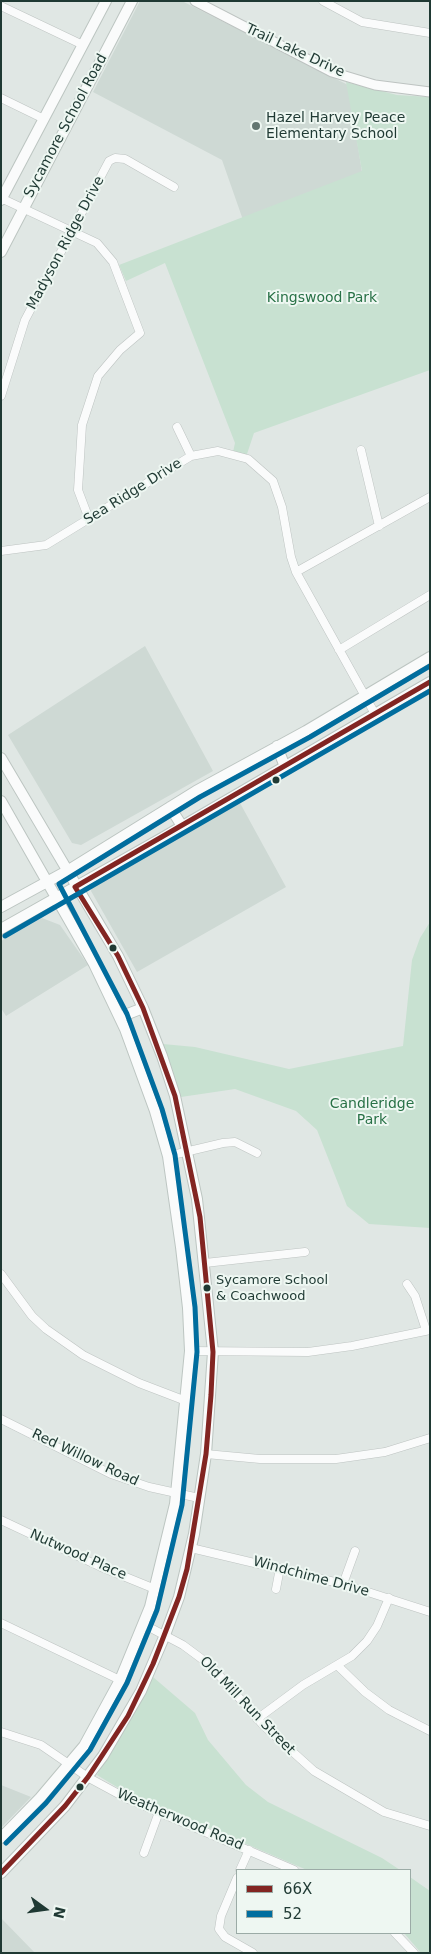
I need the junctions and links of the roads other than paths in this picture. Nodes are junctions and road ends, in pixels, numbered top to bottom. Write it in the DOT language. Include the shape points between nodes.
graph roads {
  1 [pos="106,1"];
  2 [pos="132,1"];
  3 [pos="195,1"];
  4 [pos="322,1"];
  5 [pos="344,1"];
  6 [pos="1,6"];
  7 [pos="340,10"];
  8 [pos="430,33"];
  9 [pos="83,44"];
  10 [pos="430,92"];
  11 [pos="1,98"];
  12 [pos="44,119"];
  13 [pos="174,187"];
  14 [pos="1,198"];
  15 [pos="23,209"];
  16 [pos="72,232"];
  17 [pos="1,252"];
  18 [pos="1,396"];
  19 [pos="177,427"];
  20 [pos="361,450"];
  21 [pos="191,456"];
  22 [pos="430,497"];
  23 [pos="89,519"];
  24 [pos="378,526"];
  25 [pos="1,551"];
  26 [pos="296,572"];
  27 [pos="430,595"];
  28 [pos="339,650"];
  29 [pos="430,657"];
  30 [pos="430,682"];
  31 [pos="365,695"];
  32 [pos="375,714"];
  33 [pos="277,746"];
  34 [pos="1,758"];
  35 [pos="286,767"];
  36 [pos="1,801"];
  37 [pos="170,807"];
  38 [pos="182,826"];
  39 [pos="66,871"];
  40 [pos="49,881"];
  41 [pos="75,887"];
  42 [pos="58,898"];
  43 [pos="1,907"];
  44 [pos="1,929"];
  45 [pos="143,1008"];
  46 [pos="120,1017"];
  47 [pos="188,1151"];
  48 [pos="257,1153"];
  49 [pos="168,1156"];
  50 [pos="305,1252"];
  51 [pos="205,1263"];
  52 [pos="1,1274"];
  53 [pos="406,1284"];
  54 [pos="428,1330"];
  55 [pos="190,1351"];
  56 [pos="213,1352"];
  57 [pos="186,1401"];
  58 [pos="1,1420"];
  59 [pos="430,1438"];
  60 [pos="206,1454"];
  61 [pos="176,1494"];
  62 [pos="199,1498"];
  63 [pos="1,1520"];
  64 [pos="191,1548"];
  65 [pos="355,1552"];
  66 [pos="280,1568"];
  67 [pos="343,1584"];
  68 [pos="155,1589"];
  69 [pos="276,1589"];
  70 [pos="389,1598"];
  71 [pos="430,1612"];
  72 [pos="1,1623"];
  73 [pos="144,1624"];
  74 [pos="165,1635"];
  75 [pos="337,1666"];
  76 [pos="120,1680"];
  77 [pos="257,1719"];
  78 [pos="430,1731"];
  79 [pos="1,1732"];
  80 [pos="70,1763"];
  81 [pos="88,1777"];
  82 [pos="159,1812"];
  83 [pos="430,1826"];
  84 [pos="1,1838"];
  85 [pos="249,1850"];
  86 [pos="144,1853"];
  87 [pos="240,1869"];
  88 [pos="292,1869"];
  89 [pos="1,1873"];
  90 [pos="236,1880"];
  91 [pos="395,1934"];
  92 [pos="253,1953"];
  93 [pos="414,1953"];
  1 -- 9 [label="main road, Sycamore School Road"];
  2 -- 15 [label="main road, Sycamore School Road"];
  3 -- 10 [label="street, Trail Lake Drive" via="332,72 375,85"];
  4 -- 7 [label="street"];
  5 -- 7 [label="street"];
  6 -- 9 [label="street"];
  7 -- 8 [label="street" via="362,22"];
  9 -- 12 [label="main road, Sycamore School Road"];
  11 -- 12 [label="street"];
  12 -- 14 [label="main road, Sycamore School Road"];
  13 -- 16 [label="street, Madyson Ridge Drive" via="125,159 112,159"];
  14 -- 15 [label="street"];
  15 -- 16 [label="street"];
  15 -- 17 [label="main road, Sycamore School Road"];
  16 -- 18 [label="street, Madyson Ridge Drive" via="25,320"];
  16 -- 23 [label="street" via="97,243 113,262 140,333 98,376 82,425 78,490"];
  19 -- 21 [label="street"];
  20 -- 24 [label="street"];
  21 -- 23 [label="street, Sea Ridge Drive"];
  21 -- 26 [label="street, Sea Ridge Drive" via="218,451 242,457 263,470 273,481 282,506"];
  22 -- 24 [label="street"];
  23 -- 25 [label="street, Sea Ridge Drive" via="46,545"];
  24 -- 26 [label="street"];
  26 -- 28 [label="street, Sea Ridge Drive"];
  27 -- 28 [label="street"];
  28 -- 31 [label="street, Sea Ridge Drive"];
  29 -- 31 [label="main road"];
  30 -- 32 [label="main road"];
  31 -- 32 [label="street, Sea Ridge Drive"];
  31 -- 33 [label="main road"];
  32 -- 35 [label="main road"];
  33 -- 35 [label="main road"];
  33 -- 37 [label="main road"];
  34 -- 39 [label="main road"];
  35 -- 38 [label="main road"];
  36 -- 40 [label="main road"];
  37 -- 38 [label="main road"];
  37 -- 39 [label="main road"];
  38 -- 41 [label="main road"];
  39 -- 40 [label="main road"];
  39 -- 41 [label="main road"];
  40 -- 42 [label="main road"];
  40 -- 43 [label="main road"];
  41 -- 42 [label="main road"];
  41 -- 45 [label="main road" via="118,956"];
  42 -- 44 [label="main road"];
  42 -- 46 [label="main road"];
  45 -- 46 [label="main road"];
  45 -- 47 [label="main road" via="175,1096"];
  46 -- 49 [label="main road"];
  47 -- 48 [label="street" via="235,1142"];
  47 -- 49 [label="street"];
  47 -- 51 [label="main road"];
  49 -- 55 [label="main road" via="188,1308"];
  50 -- 51 [label="street"];
  51 -- 56 [label="main road"];
  52 -- 57 [label="street" via="32,1316 82,1355 139,1383"];
  53 -- 54 [label="street" via="415,1296"];
  54 -- 56 [label="street" via="308,1352"];
  55 -- 56 [label="street"];
  55 -- 57 [label="main road"];
  56 -- 60 [label="main road"];
  57 -- 61 [label="main road"];
  58 -- 61 [label="street, Red Willow Road" via="112,1474"];
  59 -- 60 [label="street" via="385,1452 336,1459 260,1460"];
  60 -- 62 [label="main road"];
  61 -- 62 [label="street, Red Willow Road"];
  61 -- 68 [label="main road"];
  62 -- 64 [label="main road"];
  63 -- 68 [label="street, Nutwood Place"];
  64 -- 66 [label="street, Windchime Drive"];
  64 -- 74 [label="main road" via="179,1597"];
  65 -- 67 [label="street"];
  66 -- 67 [label="street, Windchime Drive"];
  66 -- 69 [label="street"];
  67 -- 70 [label="street, Windchime Drive"];
  68 -- 73 [label="main road"];
  70 -- 71 [label="street, Windchime Drive"];
  70 -- 75 [label="street" via="367,1641"];
  72 -- 76 [label="street"];
  73 -- 74 [label="street, Old Mill Run Street"];
  73 -- 76 [label="main road"];
  74 -- 77 [label="street, Old Mill Run Street" via="210,1665"];
  74 -- 81 [label="main road" via="128,1716"];
  75 -- 77 [label="street" via="303,1685"];
  75 -- 78 [label="street" via="389,1710"];
  76 -- 80 [label="main road" via="84,1746"];
  77 -- 83 [label="street, Old Mill Run Street" via="296,1757 332,1783 384,1812"];
  79 -- 80 [label="street, Weatherwood Road" via="41,1745"];
  80 -- 81 [label="street, Weatherwood Road"];
  80 -- 84 [label="main road"];
  81 -- 82 [label="street, Weatherwood Road"];
  81 -- 89 [label="main road"];
  82 -- 85 [label="street, Weatherwood Road"];
  82 -- 86 [label="street"];
  85 -- 87 [label="street"];
  85 -- 88 [label="street, Weatherwood Road"];
  90 -- 92 [label="street" via="219,1929 225,1937"];
  91 -- 93 [label="street"];
}
